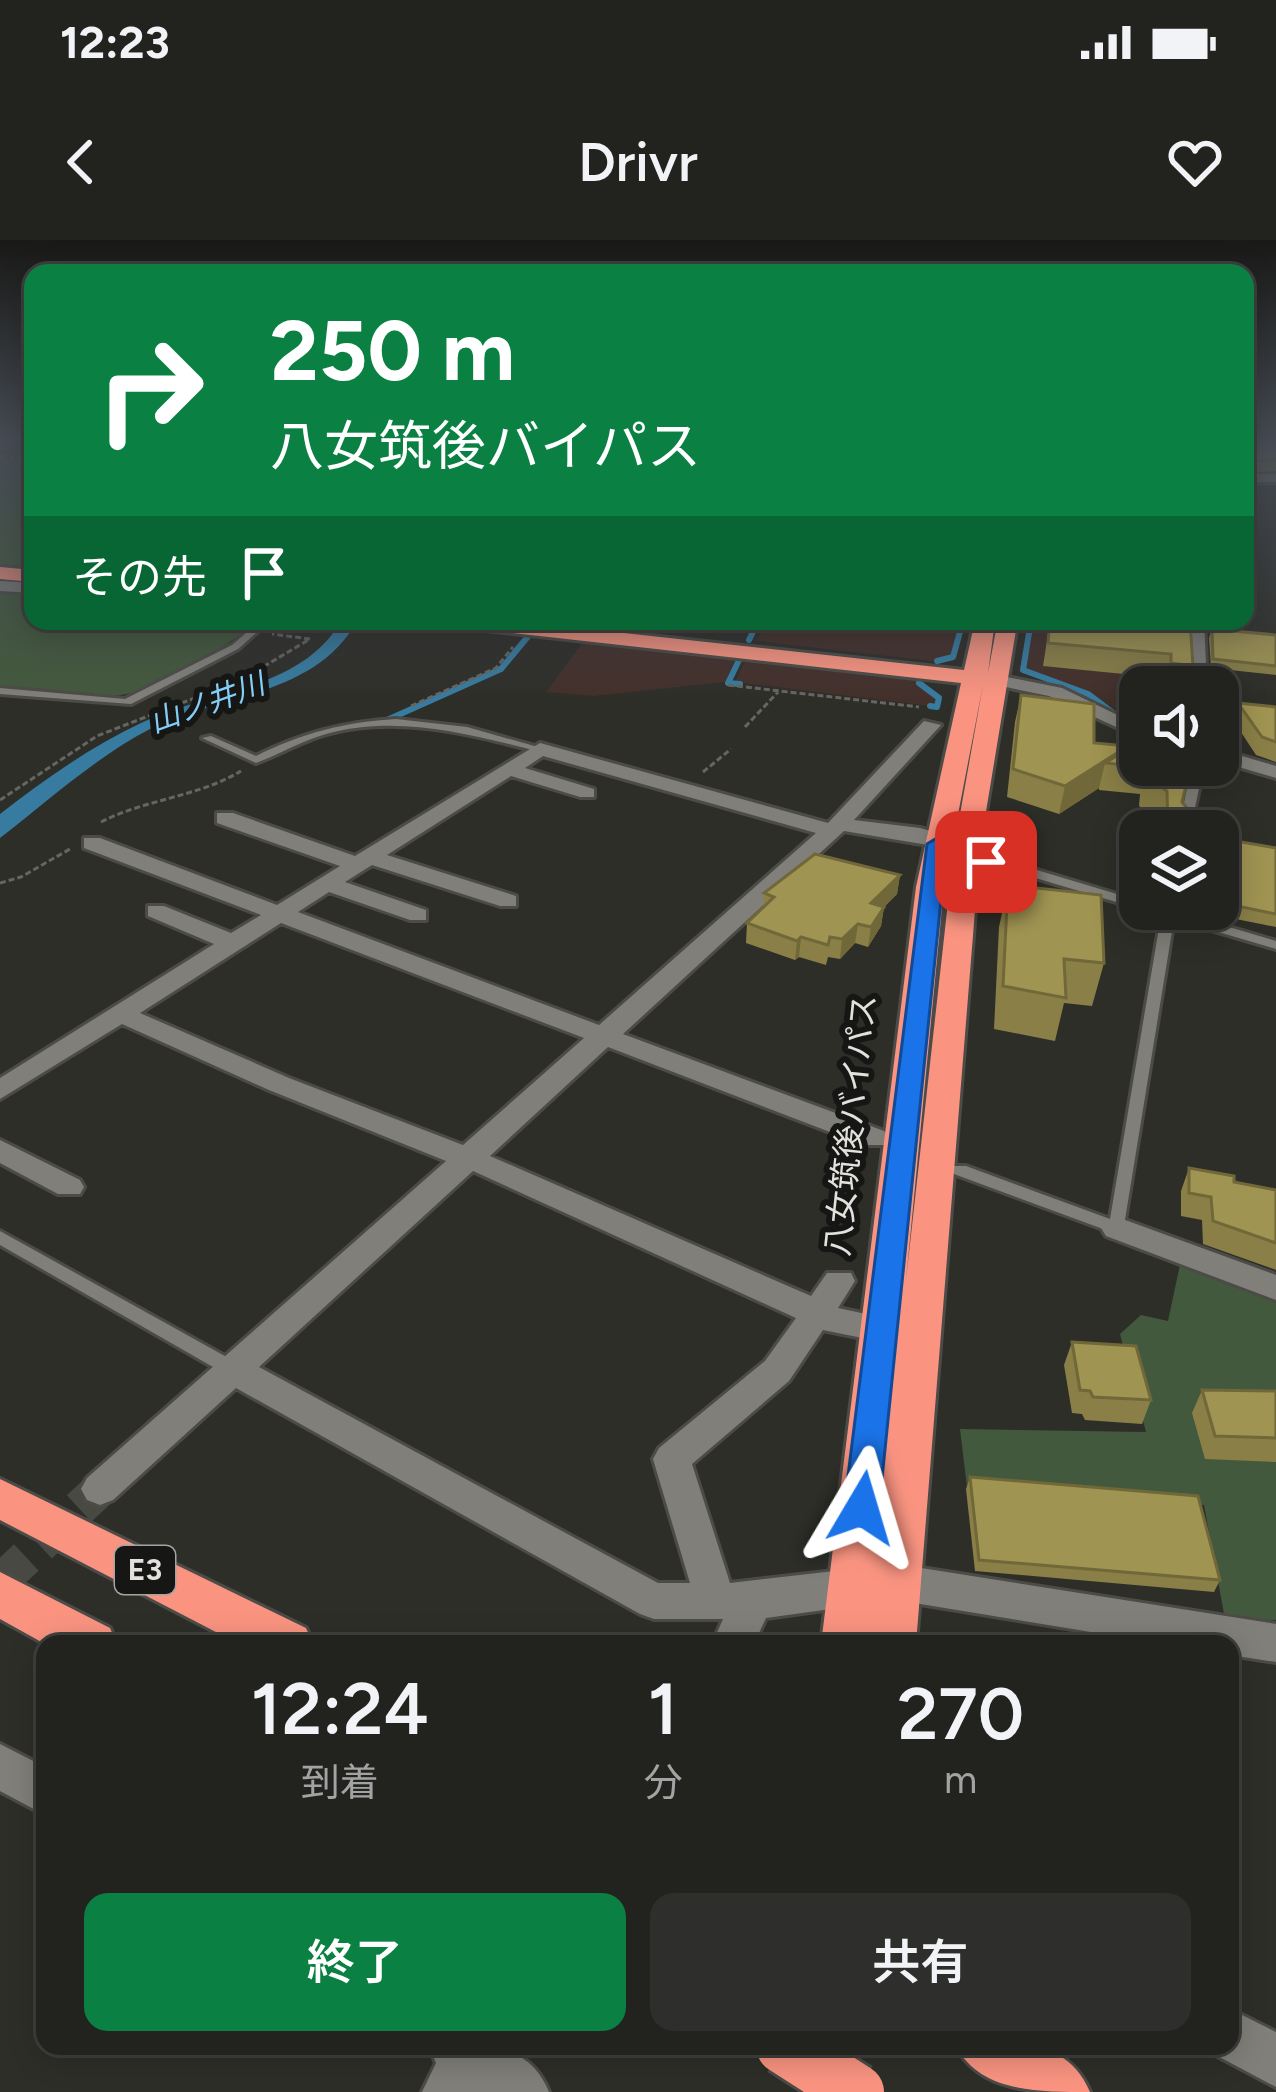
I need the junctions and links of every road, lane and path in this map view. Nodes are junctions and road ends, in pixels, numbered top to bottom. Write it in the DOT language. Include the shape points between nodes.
graph roads {
  1 [pos="248,630"];
  2 [pos="265,630"];
  3 [pos="540,630"];
  4 [pos="985,630"];
  5 [pos="1004,630"];
  6 [pos="1196,630"];
  7 [pos="524,633"];
  8 [pos="1197,666"];
  9 [pos="984,679"];
  10 [pos="728,685"];
  11 [pos="779,691"];
  12 [pos="0,692"];
  13 [pos="925,716"];
  14 [pos="374,723"];
  15 [pos="1119,726"];
  16 [pos="745,727"];
  17 [pos="207,738"];
  18 [pos="540,748"];
  19 [pos="731,749"];
  20 [pos="256,760"];
  21 [pos="1239,761"];
  22 [pos="508,769"];
  23 [pos="1276,772"];
  24 [pos="682,789"];
  25 [pos="586,793"];
  26 [pos="0,800"];
  27 [pos="225,818"];
  28 [pos="836,828"];
  29 [pos="84,842"];
  30 [pos="957,850"];
  31 [pos="363,861"];
  32 [pos="0,883"];
  33 [pos="327,884"];
  34 [pos="1119,899"];
  35 [pos="508,901"];
  36 [pos="156,911"];
  37 [pos="278,914"];
  38 [pos="418,915"];
  39 [pos="1160,930"];
  40 [pos="1228,930"];
  41 [pos="233,943"];
  42 [pos="1276,945"];
  43 [pos="121,1014"];
  44 [pos="604,1036"];
  45 [pos="0,1090"];
  46 [pos="874,1138"];
  47 [pos="0,1150"];
  48 [pos="467,1159"];
  49 [pos="960,1170"];
  50 [pos="69,1187"];
  51 [pos="1117,1228"];
  52 [pos="0,1237"];
  53 [pos="839,1280"];
  54 [pos="1276,1288"];
  55 [pos="816,1312"];
  56 [pos="882,1329"];
  57 [pos="234,1370"];
  58 [pos="100,1489"];
  59 [pos="0,1498"];
  60 [pos="896,1582"];
  61 [pos="852,1588"];
  62 [pos="0,1594"];
  63 [pos="735,1601"];
  64 [pos="75,1635"];
  65 [pos="270,1635"];
  66 [pos="733,1635"];
  67 [pos="847,1635"];
  68 [pos="892,1635"];
  69 [pos="1226,1635"];
  70 [pos="1239,1637"];
  71 [pos="1276,1643"];
  72 [pos="0,1766"];
  73 [pos="36,1787"];
  74 [pos="1239,2040"];
  75 [pos="798,2055"];
  76 [pos="799,2055"];
  77 [pos="854,2055"];
  78 [pos="1000,2055"];
  79 [pos="463,2060"];
  80 [pos="1276,2061"];
  81 [pos="523,2092"];
  82 [pos="794,2092"];
  83 [pos="853,2092"];
  84 [pos="1058,2092"];
  1 -- 12 [label="lane" via="235,647 127,702"];
  2 -- 26 [label="path" via="310,639 242,680 97,736"];
  3 -- 9 [label="highway"];
  4 -- 9 [label="highway, 八女筑後バイパス"];
  5 -- 9 [label="highway, 八女筑後バイパス"];
  6 -- 8 [label="street"];
  7 -- 14 [label="path" via="496,668"];
  9 -- 15 [label="street" via="1039,686"];
  9 -- 30 [label="highway, 八女筑後バイパス"];
  10 -- 11 [label="path"];
  11 -- 13 [label="path"];
  11 -- 16 [label="path"];
  13 -- 28 [label="street"];
  14 -- 18 [label="lane" via="452,724"];
  14 -- 20 [label="lane" via="292,739"];
  17 -- 20 [label="lane"];
  18 -- 22 [label="street"];
  18 -- 24 [label="street"];
  19 -- 24 [label="path"];
  20 -- 29 [label="path" via="211,788 106,818"];
  21 -- 23 [label="street"];
  22 -- 25 [label="street"];
  22 -- 31 [label="street"];
  24 -- 28 [label="street"];
  27 -- 31 [label="street"];
  28 -- 30 [label="street" via="920,835"];
  28 -- 44 [label="street"];
  29 -- 32 [label="path"];
  29 -- 37 [label="street"];
  30 -- 34 [label="lane"];
  30 -- 56 [label="highway, 八女筑後バイパス"];
  30 -- 60 [label="highway, 八女筑後バイパス"];
  31 -- 33 [label="street"];
  31 -- 35 [label="street"];
  33 -- 37 [label="street"];
  33 -- 38 [label="street"];
  36 -- 41 [label="street"];
  37 -- 41 [label="street"];
  37 -- 44 [label="street"];
  39 -- 51 [label="lane"];
  40 -- 42 [label="lane"];
  41 -- 43 [label="street"];
  43 -- 45 [label="street"];
  43 -- 48 [label="street"];
  44 -- 46 [label="street"];
  44 -- 48 [label="street"];
  47 -- 50 [label="street"];
  48 -- 55 [label="street"];
  48 -- 57 [label="street"];
  49 -- 51 [label="lane"];
  51 -- 54 [label="street"];
  52 -- 57 [label="lane"];
  53 -- 55 [label="street"];
  55 -- 56 [label="street"];
  55 -- 63 [label="street" via="777,1371 672,1459"];
  56 -- 61 [label="highway, 八女筑後バイパス"];
  57 -- 58 [label="street"];
  57 -- 63 [label="street" via="654,1601"];
  59 -- 65 [label="highway, E3"];
  60 -- 61 [label="street"];
  60 -- 68 [label="highway, 八女筑後バイパス"];
  60 -- 69 [label="street"];
  61 -- 63 [label="street"];
  61 -- 67 [label="highway, 八女筑後バイパス"];
  62 -- 64 [label="highway"];
  63 -- 66 [label="street"];
  70 -- 71 [label="street"];
  72 -- 73 [label="street"];
  74 -- 80 [label="street"];
  75 -- 83 [label="highway, bridge"];
  76 -- 82 [label="highway"];
  77 -- 83 [label="highway"];
  78 -- 84 [label="highway"];
  79 -- 81 [label="street"];
}
